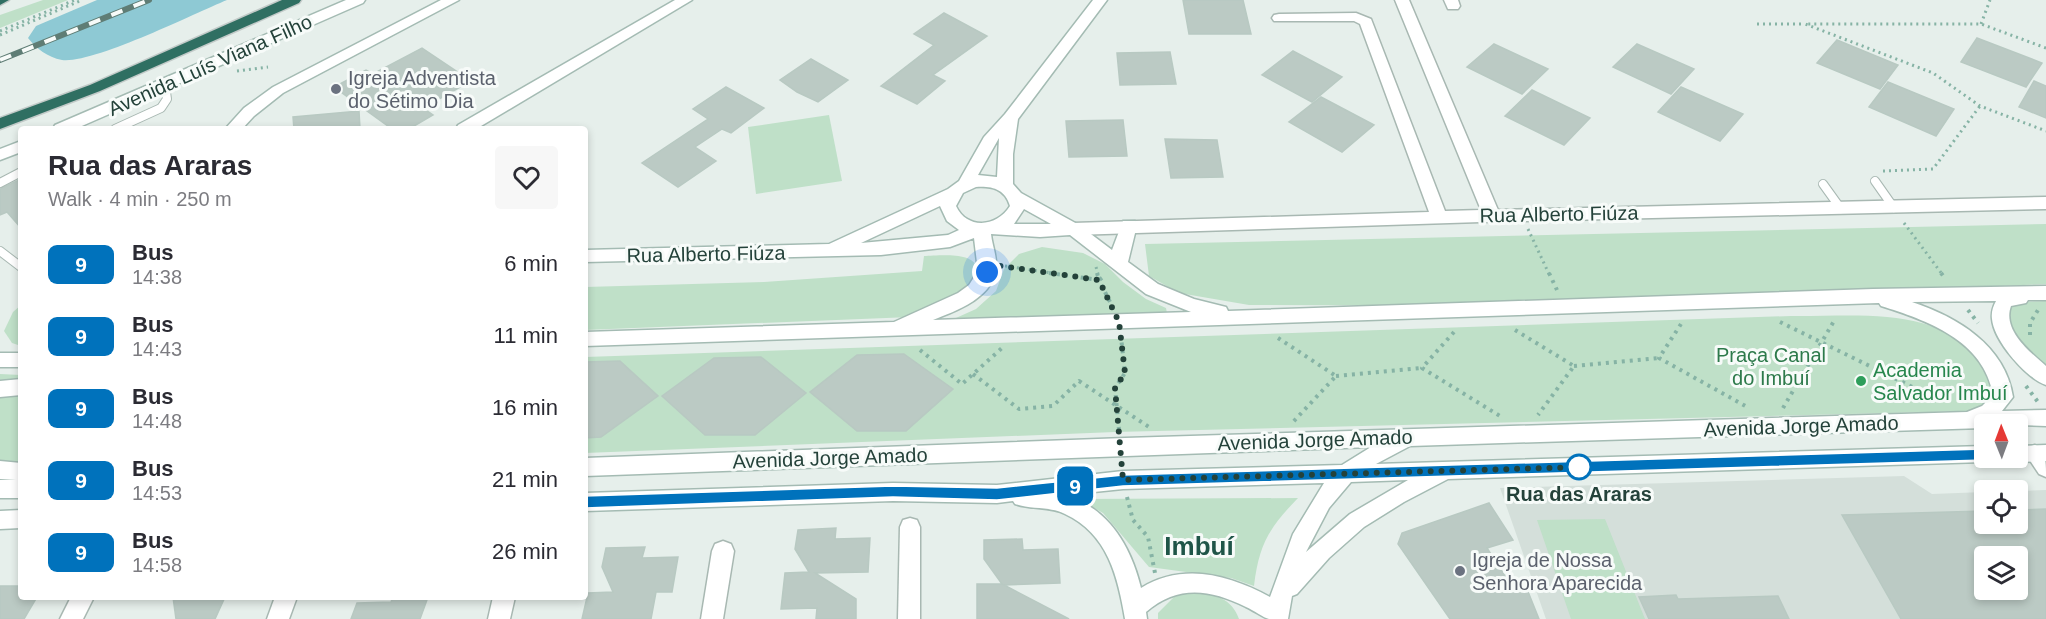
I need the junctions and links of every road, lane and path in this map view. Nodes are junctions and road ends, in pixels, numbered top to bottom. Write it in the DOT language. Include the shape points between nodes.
graph roads {
  1 [pos="75,0"];
  2 [pos="82,0"];
  3 [pos="294,0"];
  4 [pos="358,0"];
  5 [pos="452,0"];
  6 [pos="685,0"];
  7 [pos="1100,0"];
  8 [pos="1402,0"];
  9 [pos="1990,0"];
  10 [pos="1279,18"];
  11 [pos="1757,24"];
  12 [pos="1805,24"];
  13 [pos="1981,24"];
  14 [pos="0,33"];
  15 [pos="2046,48"];
  16 [pos="268,67"];
  17 [pos="239,70"];
  18 [pos="165,85"];
  19 [pos="1980,106"];
  20 [pos="1010,118"];
  21 [pos="4,124"];
  22 [pos="68,126"];
  23 [pos="121,126"];
  24 [pos="235,126"];
  25 [pos="469,126"];
  26 [pos="2046,131"];
  27 [pos="18,147"];
  28 [pos="1,155"];
  29 [pos="1878,171"];
  30 [pos="18,174"];
  31 [pos="1875,181"];
  32 [pos="0,183"];
  33 [pos="1823,184"];
  34 [pos="1005,185"];
  35 [pos="959,188"];
  36 [pos="1017,198"];
  37 [pos="2046,203"];
  38 [pos="1894,208"];
  39 [pos="1841,209"];
  40 [pos="1522,215"];
  41 [pos="1492,216"];
  42 [pos="1439,217"];
  43 [pos="1129,225"];
  44 [pos="983,229"];
  45 [pos="1073,229"];
  46 [pos="0,251"];
  47 [pos="827,251"];
  48 [pos="588,256"];
  49 [pos="987,264"];
  50 [pos="18,265"];
  51 [pos="1119,266"];
  52 [pos="1956,294"];
  53 [pos="2046,294"];
  54 [pos="1873,296"];
  55 [pos="1564,306"];
  56 [pos="2046,307"];
  57 [pos="1241,317"];
  58 [pos="1834,321"];
  59 [pos="1119,322"];
  60 [pos="1780,322"];
  61 [pos="1681,324"];
  62 [pos="887,330"];
  63 [pos="1515,330"];
  64 [pos="1454,332"];
  65 [pos="1278,338"];
  66 [pos="588,339"];
  67 [pos="2033,340"];
  68 [pos="1821,343"];
  69 [pos="1002,348"];
  70 [pos="920,350"];
  71 [pos="1659,358"];
  72 [pos="0,360"];
  73 [pos="18,360"];
  74 [pos="1574,366"];
  75 [pos="1422,368"];
  76 [pos="973,374"];
  77 [pos="1336,376"];
  78 [pos="2046,378"];
  79 [pos="18,387"];
  80 [pos="0,389"];
  81 [pos="1942,402"];
  82 [pos="1116,405"];
  83 [pos="1757,412"];
  84 [pos="1781,412"];
  85 [pos="1536,418"];
  86 [pos="2046,418"];
  87 [pos="1505,419"];
  88 [pos="1963,421"];
  89 [pos="1291,425"];
  90 [pos="1151,428"];
  91 [pos="1408,437"];
  92 [pos="1121,447"];
  93 [pos="1974,454"];
  94 [pos="588,467"];
  95 [pos="0,470"];
  96 [pos="1449,471"];
  97 [pos="18,472"];
  98 [pos="1346,474"];
  99 [pos="1123,480"];
  100 [pos="0,489"];
  101 [pos="18,489"];
  102 [pos="588,491"];
  103 [pos="997,494"];
  104 [pos="641,500"];
  105 [pos="588,502"];
  106 [pos="18,519"];
  107 [pos="0,520"];
  108 [pos="910,527"];
  109 [pos="723,551"];
  110 [pos="1158,589"];
  111 [pos="81,600"];
  112 [pos="285,600"];
  113 [pos="503,600"];
  114 [pos="1279,609"];
  115 [pos="1135,614"];
  116 [pos="71,619"];
  117 [pos="278,619"];
  118 [pos="499,619"];
  119 [pos="712,619"];
  120 [pos="909,619"];
  1 -- 14 [label="path"];
  2 -- 14 [label="path"];
  3 -- 21 [label="highway, Avenida Luís Viana Filho"];
  4 -- 18 [label="street, Avenida Luís Viana Filho"];
  5 -- 24 [label="street" via="278,90"];
  6 -- 25 [label="street"];
  7 -- 20 [label="street"];
  8 -- 41 [label="street"];
  9 -- 13 [label="path"];
  10 -- 42 [label="street" via="1356,17 1366,22"];
  11 -- 12 [label="path"];
  12 -- 13 [label="path"];
  12 -- 19 [label="path" via="1933,73"];
  13 -- 15 [label="path"];
  16 -- 17 [label="path"];
  18 -- 22 [label="street, Avenida Luís Viana Filho"];
  18 -- 23 [label="lane" via="167,99 160,108"];
  19 -- 26 [label="path"];
  19 -- 29 [label="path" via="1934,169"];
  20 -- 34 [label="street"];
  20 -- 35 [label="street" via="995,131"];
  27 -- 28 [label="street"];
  30 -- 32 [label="lane"];
  31 -- 38 [label="lane"];
  33 -- 39 [label="lane"];
  34 -- 35 [label="street" via="986,181"];
  34 -- 36 [label="street"];
  35 -- 44 [label="street" via="948,206 953,218 959,224"];
  35 -- 47 [label="street, Rua Alberto Fiúza"];
  36 -- 44 [label="street" via="1018,206 1009,220"];
  36 -- 45 [label="street"];
  37 -- 38 [label="street, Rua Alberto Fiúza"];
  38 -- 39 [label="street, Rua Alberto Fiúza"];
  38 -- 52 [label="path"];
  39 -- 40 [label="street, Rua Alberto Fiúza"];
  40 -- 41 [label="street, Rua Alberto Fiúza"];
  40 -- 55 [label="path"];
  41 -- 42 [label="street, Rua Alberto Fiúza"];
  42 -- 43 [label="street, Rua Alberto Fiúza"];
  43 -- 45 [label="street, Rua Alberto Fiúza"];
  43 -- 51 [label="street"];
  44 -- 45 [label="street, Rua Alberto Fiúza"];
  44 -- 47 [label="street, Rua Alberto Fiúza" via="931,245"];
  44 -- 49 [label="street"];
  45 -- 51 [label="street"];
  46 -- 50 [label="lane"];
  47 -- 48 [label="street, Rua Alberto Fiúza"];
  49 -- 59 [label="path" via="1099,280"];
  49 -- 62 [label="street" via="983,280 968,295"];
  51 -- 57 [label="street" via="1170,298"];
  52 -- 53 [label="street"];
  52 -- 54 [label="street"];
  53 -- 78 [label="street" via="2005,300 1999,318 2015,348"];
  54 -- 55 [label="street"];
  54 -- 88 [label="street" via="1953,324 1978,348 2002,387 2003,397 1989,412"];
  55 -- 57 [label="street"];
  56 -- 67 [label="path" via="2039,308 2030,322 2028,333"];
  57 -- 59 [label="street"];
  58 -- 68 [label="path"];
  59 -- 62 [label="street"];
  59 -- 82 [label="path" via="1125,373 1115,388"];
  60 -- 68 [label="path"];
  61 -- 71 [label="path"];
  62 -- 66 [label="street"];
  63 -- 74 [label="path"];
  64 -- 75 [label="path"];
  65 -- 77 [label="path"];
  68 -- 81 [label="path"];
  68 -- 84 [label="path"];
  69 -- 76 [label="path"];
  70 -- 76 [label="path" via="962,384"];
  71 -- 74 [label="path"];
  71 -- 83 [label="path"];
  72 -- 73 [label="street"];
  74 -- 85 [label="path"];
  75 -- 77 [label="path"];
  75 -- 87 [label="path"];
  76 -- 82 [label="path" via="1018,409 1053,406 1079,381"];
  77 -- 89 [label="path"];
  79 -- 80 [label="street"];
  82 -- 90 [label="path"];
  82 -- 92 [label="path"];
  86 -- 88 [label="street, Avenida Jorge Amado"];
  88 -- 91 [label="street, Avenida Jorge Amado"];
  91 -- 92 [label="street, Avenida Jorge Amado"];
  91 -- 98 [label="street"];
  92 -- 94 [label="street, Avenida Jorge Amado"];
  93 -- 96 [label="street"];
  95 -- 97 [label="street"];
  96 -- 98 [label="street"];
  96 -- 114 [label="street" via="1374,507 1340,532 1309,561"];
  98 -- 99 [label="street"];
  98 -- 114 [label="street" via="1314,515"];
  99 -- 103 [label="street"];
  99 -- 110 [label="path" via="1133,520 1148,537"];
  100 -- 101 [label="street"];
  102 -- 104 [label="street"];
  103 -- 104 [label="street" via="893,492"];
  103 -- 115 [label="street" via="1068,506 1108,533 1120,550 1128,573"];
  104 -- 105 [label="street"];
  106 -- 107 [label="street"];
  108 -- 120 [label="street"];
  109 -- 119 [label="street"];
  110 -- 114 [label="street" via="1206,582"];
  110 -- 115 [label="street" via="1148,594"];
  111 -- 116 [label="street"];
  112 -- 117 [label="street"];
  113 -- 118 [label="street"];
}
